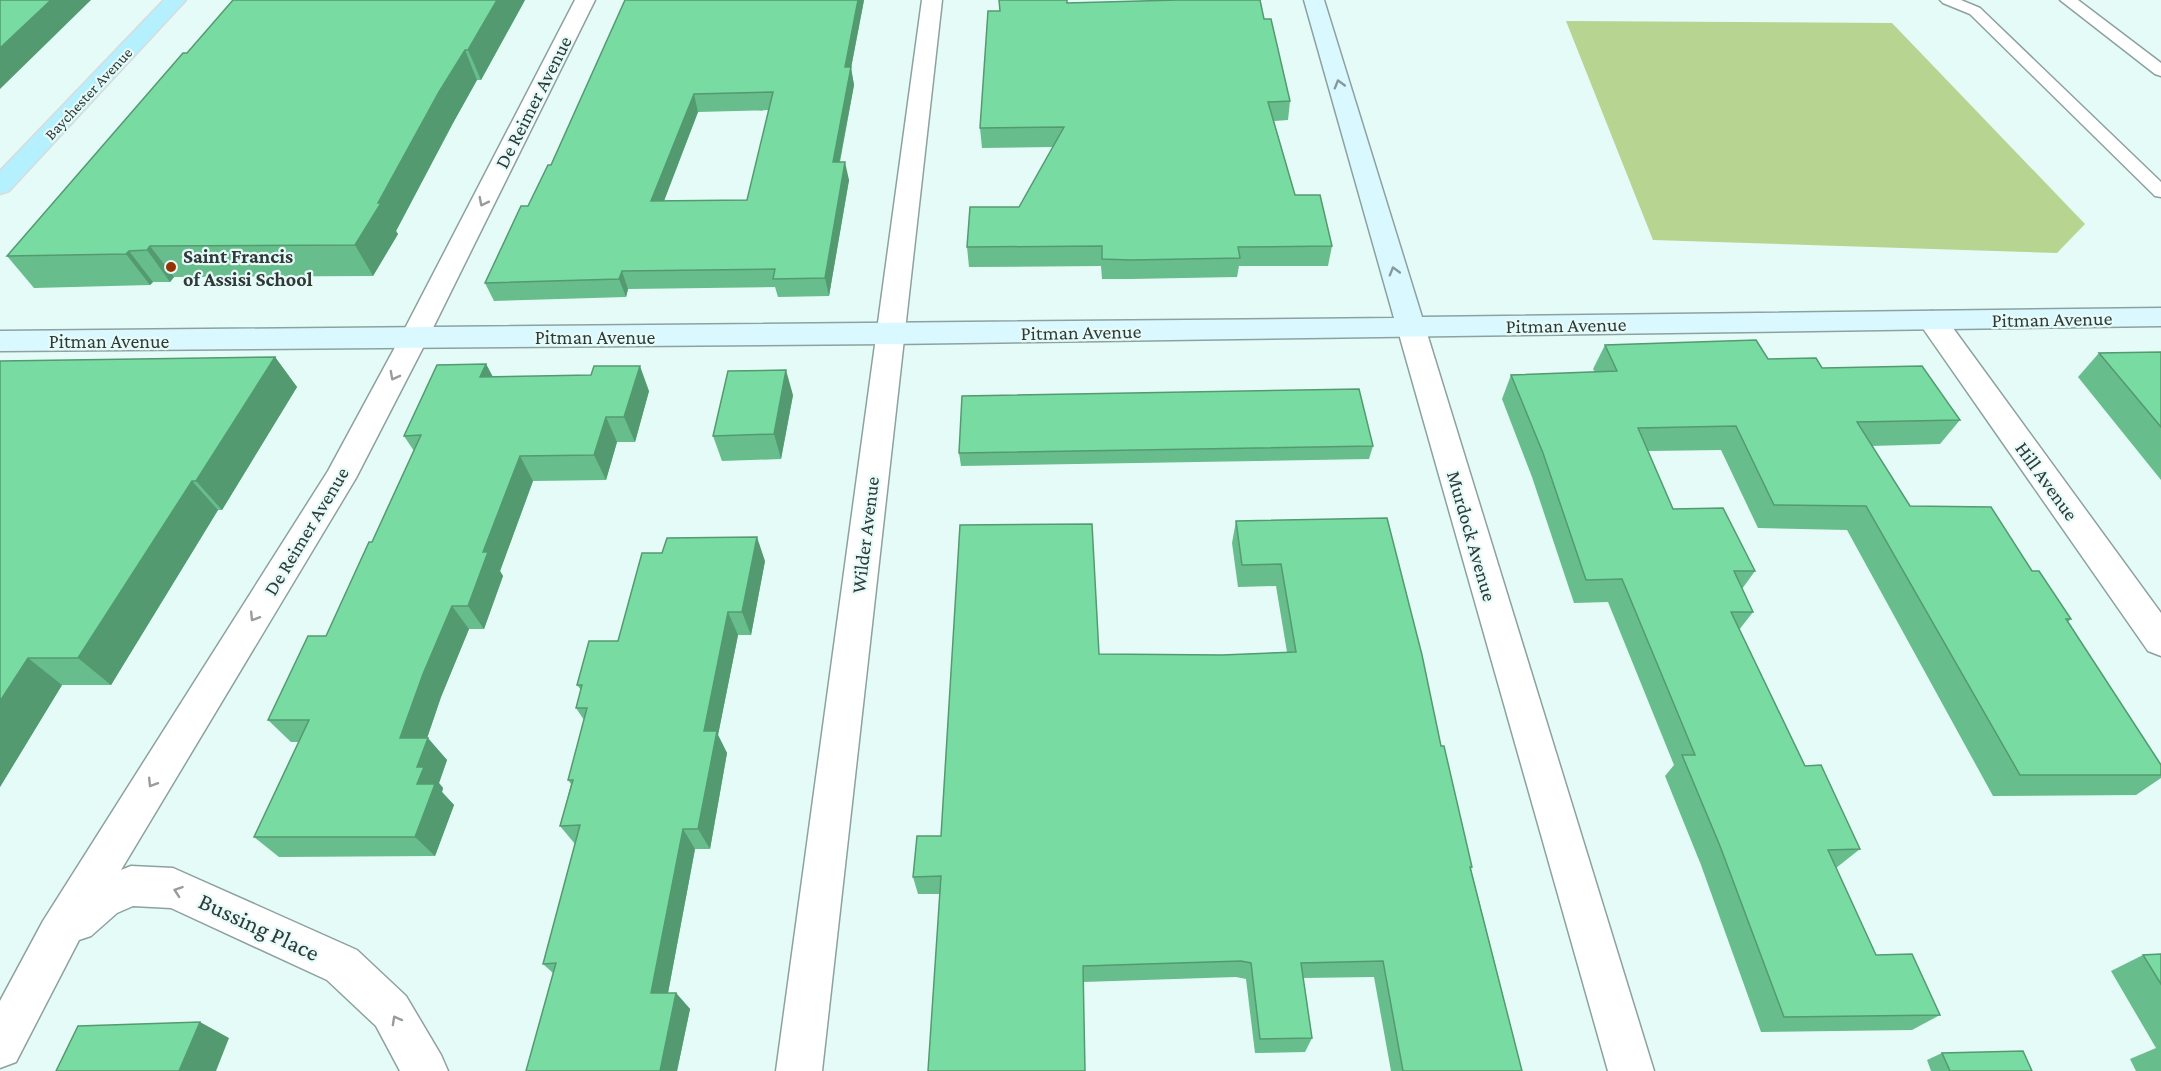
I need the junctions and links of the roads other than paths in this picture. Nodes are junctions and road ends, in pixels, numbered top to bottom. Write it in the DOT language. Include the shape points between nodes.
graph roads {
  1 [pos="176,0"];
  2 [pos="585,0"];
  3 [pos="932,0"];
  4 [pos="1314,0"];
  5 [pos="1948,0"];
  6 [pos="2068,0"];
  7 [pos="2161,71"];
  8 [pos="0,186"];
  9 [pos="2161,192"];
  10 [pos="2161,318"];
  11 [pos="1932,320"];
  12 [pos="1411,327"];
  13 [pos="890,334"];
  14 [pos="414,338"];
  15 [pos="0,341"];
  16 [pos="2161,641"];
  17 [pos="58,936"];
  18 [pos="0,1046"];
  19 [pos="425,1071"];
  20 [pos="799,1071"];
  21 [pos="1631,1071"];
  1 -- 8 [label="main road, Baychester Avenue"];
  2 -- 14 [label="street, De Reimer Avenue, one-way"];
  3 -- 13 [label="street, Wilder Avenue"];
  12 -- 4 [label="street, Murdock Avenue, one-way"];
  5 -- 9 [label="lane" via="1975,11"];
  6 -- 7 [label="lane"];
  10 -- 11 [label="street, Pitman Avenue"];
  11 -- 12 [label="street, Pitman Avenue"];
  11 -- 16 [label="street, Hill Avenue"];
  12 -- 13 [label="street, Pitman Avenue"];
  12 -- 21 [label="street, Murdock Avenue"];
  13 -- 14 [label="street, Pitman Avenue"];
  13 -- 20 [label="street, Wilder Avenue"];
  14 -- 15 [label="street, Pitman Avenue"];
  14 -- 17 [label="street, De Reimer Avenue, one-way" via="340,478"];
  17 -- 18 [label="street, De Reimer Avenue"];
  19 -- 17 [label="street, Bussing Place, one-way" via="391,1011 342,965 173,888 131,886 102,899"];
}
